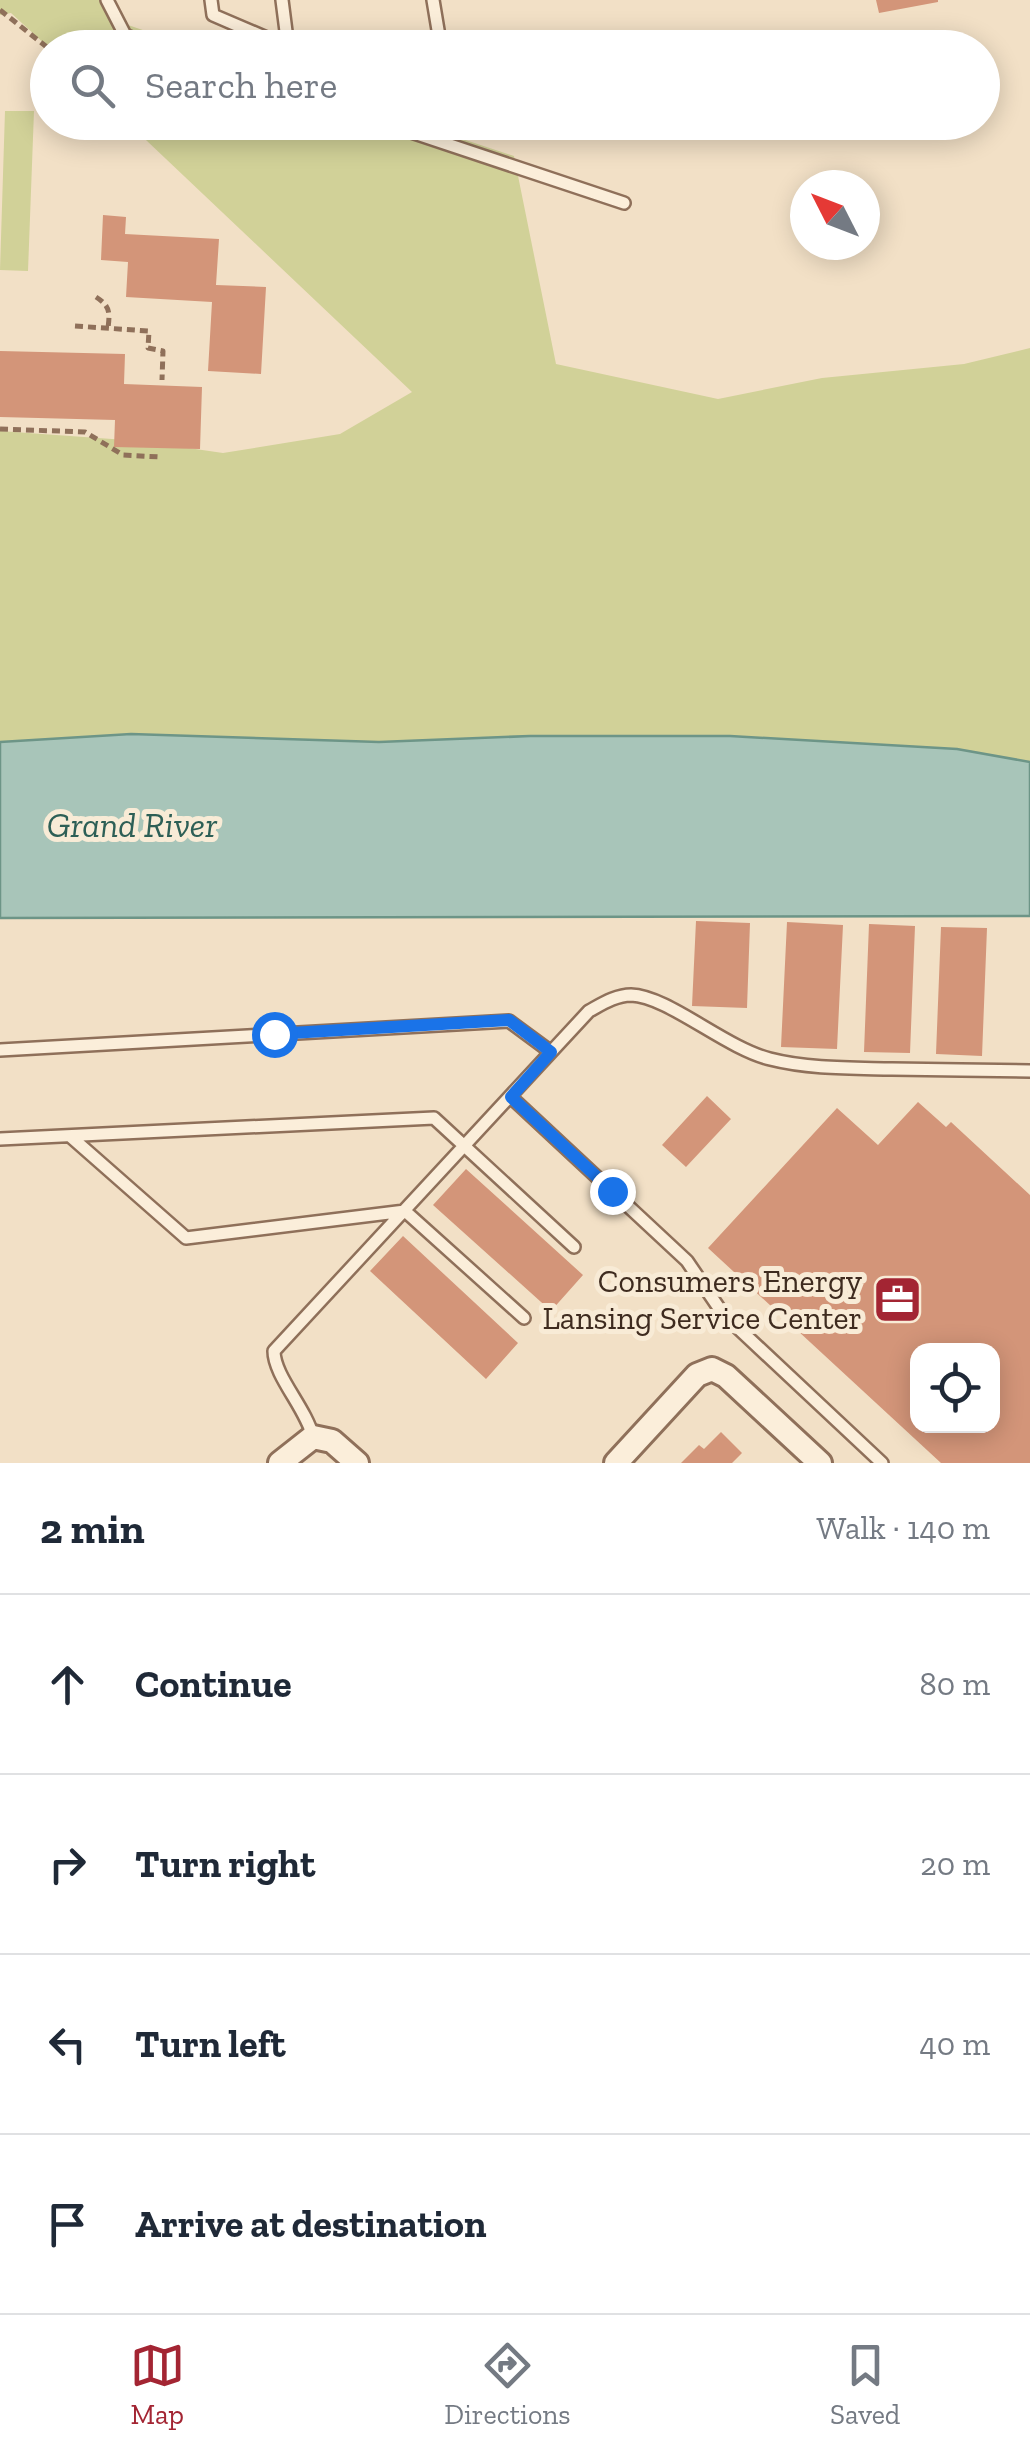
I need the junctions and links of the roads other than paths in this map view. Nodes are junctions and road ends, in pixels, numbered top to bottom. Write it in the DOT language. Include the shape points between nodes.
graph roads {
  1 [pos="107,0"];
  2 [pos="211,0"];
  3 [pos="282,0"];
  4 [pos="433,0"];
  5 [pos="122,30"];
  6 [pos="249,30"];
  7 [pos="286,30"];
  8 [pos="438,30"];
  9 [pos="435,140"];
  10 [pos="624,203"];
  11 [pos="0,1050"];
  12 [pos="551,1052"];
  13 [pos="1030,1071"];
  14 [pos="511,1097"];
  15 [pos="70,1136"];
  16 [pos="0,1139"];
  17 [pos="466,1146"];
  18 [pos="405,1211"];
  19 [pos="574,1247"];
  20 [pos="524,1318"];
  21 [pos="313,1437"];
  22 [pos="280,1463"];
  23 [pos="357,1463"];
  24 [pos="616,1463"];
  25 [pos="820,1463"];
  26 [pos="882,1463"];
  1 -- 5 [label="lane"];
  2 -- 6 [label="lane" via="214,15"];
  3 -- 7 [label="lane"];
  4 -- 8 [label="lane"];
  9 -- 10 [label="lane"];
  11 -- 12 [label="lane" via="509,1020"];
  12 -- 13 [label="lane" via="588,1011 627,995 664,1004 769,1059 836,1068"];
  12 -- 14 [label="lane"];
  14 -- 17 [label="lane"];
  14 -- 26 [label="lane" via="687,1262 722,1314"];
  15 -- 16 [label="lane"];
  15 -- 17 [label="lane" via="434,1118"];
  15 -- 18 [label="lane" via="186,1238"];
  17 -- 18 [label="lane"];
  17 -- 19 [label="lane"];
  18 -- 20 [label="lane"];
  18 -- 21 [label="lane" via="274,1351"];
  21 -- 22 [label="street"];
  21 -- 23 [label="street" via="332,1440"];
  24 -- 25 [label="street" via="697,1375 712,1369"];
}
